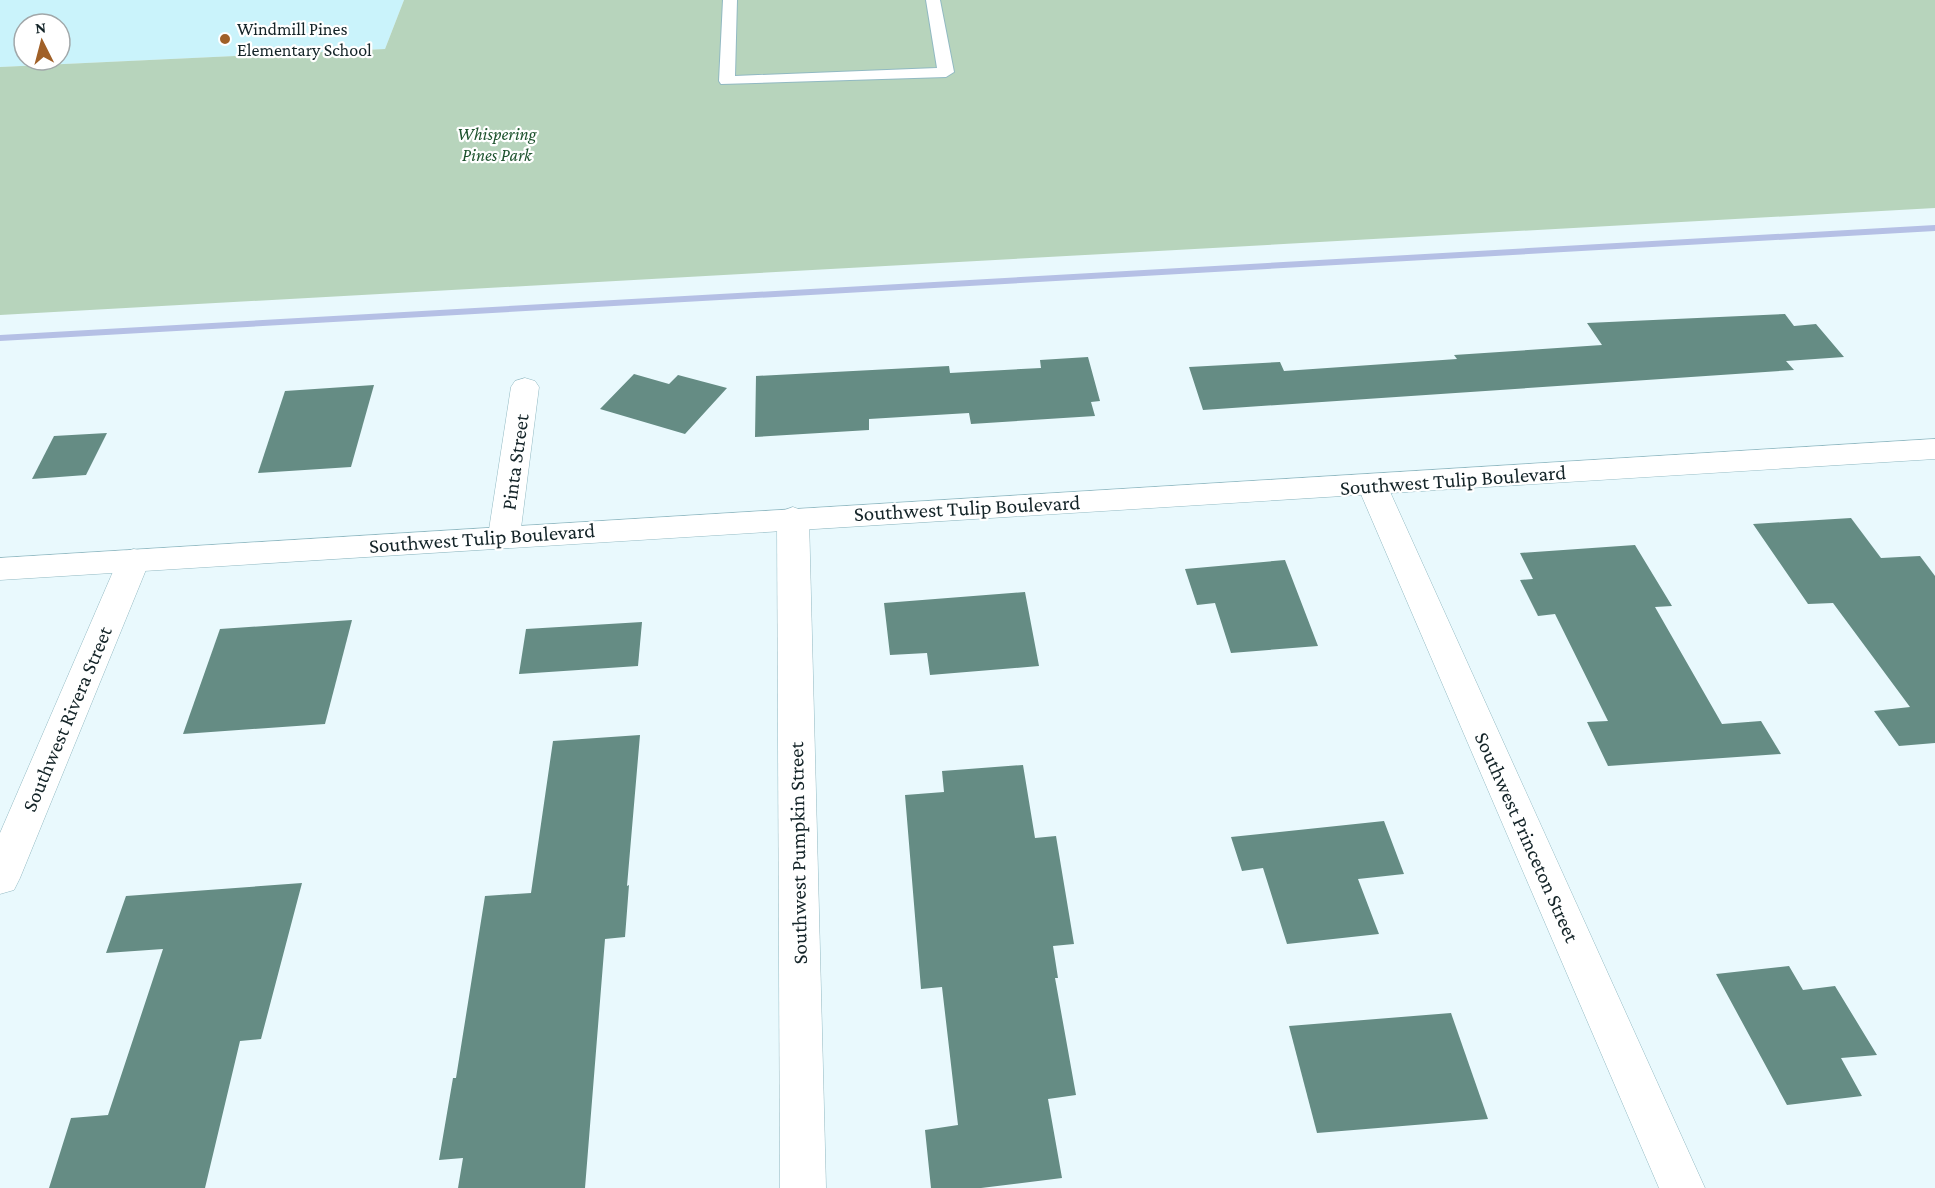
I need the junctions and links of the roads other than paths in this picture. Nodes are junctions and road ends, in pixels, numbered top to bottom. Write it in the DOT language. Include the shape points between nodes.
graph roads {
  1 [pos="730,0"];
  2 [pos="933,0"];
  3 [pos="525,387"];
  4 [pos="1935,449"];
  5 [pos="1371,485"];
  6 [pos="793,518"];
  7 [pos="504,536"];
  8 [pos="134,560"];
  9 [pos="0,569"];
  10 [pos="0,878"];
  11 [pos="803,1188"];
  12 [pos="1682,1188"];
  1 -- 2 [label="lane" via="727,81 946,72"];
  3 -- 7 [label="street, Pinta Street"];
  4 -- 5 [label="street, Southwest Tulip Boulevard"];
  5 -- 6 [label="street, Southwest Tulip Boulevard"];
  5 -- 12 [label="street, Southwest Princeton Street"];
  6 -- 7 [label="street, Southwest Tulip Boulevard"];
  6 -- 11 [label="street, Southwest Pumpkin Street"];
  7 -- 8 [label="street, Southwest Tulip Boulevard"];
  8 -- 9 [label="street, Southwest Tulip Boulevard"];
  8 -- 10 [label="street, Southwest Rivera Street"];
}
